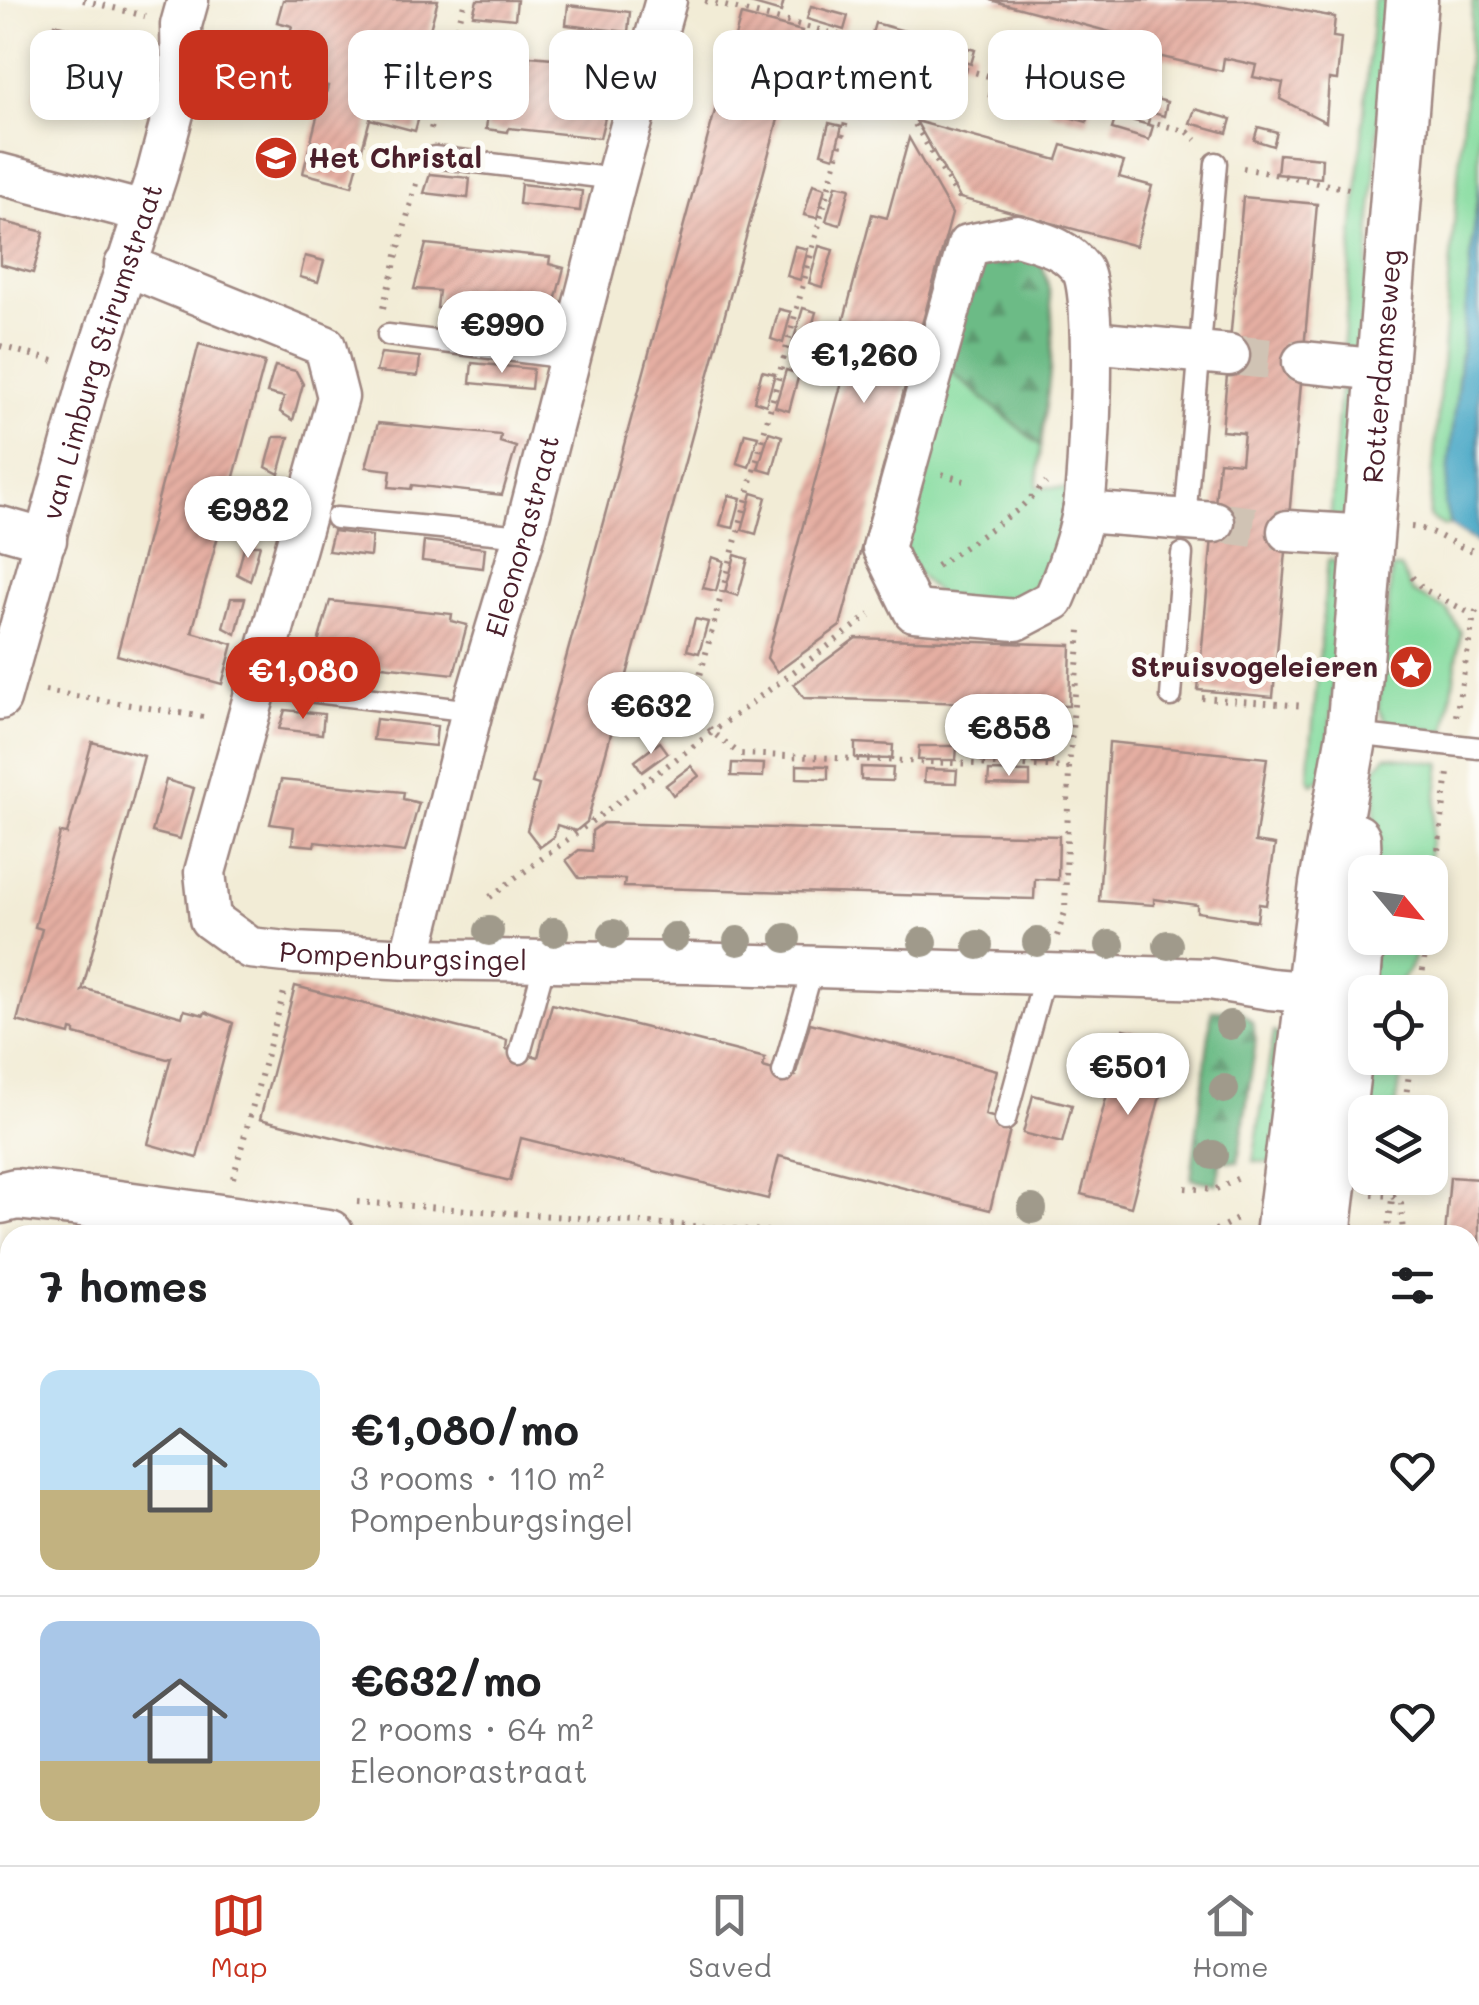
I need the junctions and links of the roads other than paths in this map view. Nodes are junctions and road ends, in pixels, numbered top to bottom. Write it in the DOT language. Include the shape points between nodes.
graph roads {
  1 [pos="666,0"];
  2 [pos="1412,0"];
  3 [pos="184,13"];
  4 [pos="434,157"];
  5 [pos="1216,163"];
  6 [pos="0,174"];
  7 [pos="616,179"];
  8 [pos="144,212"];
  9 [pos="124,265"];
  10 [pos="388,335"];
  11 [pos="1092,342"];
  12 [pos="1214,354"];
  13 [pos="569,358"];
  14 [pos="1303,362"];
  15 [pos="1382,370"];
  16 [pos="1083,512"];
  17 [pos="336,518"];
  18 [pos="0,527"];
  19 [pos="1288,530"];
  20 [pos="1194,532"];
  21 [pos="524,536"];
  22 [pos="1368,536"];
  23 [pos="46,540"];
  24 [pos="291,689"];
  25 [pos="2,692"];
  26 [pos="1171,696"];
  27 [pos="472,711"];
  28 [pos="1352,734"];
  29 [pos="1479,748"];
  30 [pos="410,959"];
  31 [pos="545,962"];
  32 [pos="813,967"];
  33 [pos="1046,974"];
  34 [pos="1333,994"];
  35 [pos="520,1053"];
  36 [pos="783,1072"];
  37 [pos="1006,1120"];
  38 [pos="0,1198"];
  39 [pos="337,1218"];
  40 [pos="130,1221"];
  41 [pos="1283,1225"];
  42 [pos="1325,1225"];
  1 -- 7 [label="street, Eleonorastraat"];
  2 -- 15 [label="street, Rotterdamseweg"];
  3 -- 8 [label="street, van Limburg Stirumstraat" via="182,79"];
  4 -- 7 [label="lane"];
  5 -- 12 [label="lane"];
  6 -- 8 [label="street"];
  7 -- 13 [label="street, Eleonorastraat"];
  8 -- 9 [label="street, van Limburg Stirumstraat"];
  9 -- 23 [label="street, van Limburg Stirumstraat"];
  9 -- 30 [label="street, Pompenburgsingel" via="324,346 338,397 205,872 210,918 250,948"];
  10 -- 13 [label="lane"];
  11 -- 12 [label="street"];
  11 -- 16 [label="street"];
  11 -- 16 [label="street" via="1085,274 1065,250 1017,235 968,245 882,548 914,611 1016,620 1054,600"];
  12 -- 20 [label="lane"];
  13 -- 21 [label="street, Eleonorastraat"];
  14 -- 15 [label="street"];
  15 -- 22 [label="street, Rotterdamseweg"];
  16 -- 20 [label="street"];
  17 -- 21 [label="lane"];
  18 -- 23 [label="street"];
  19 -- 22 [label="street"];
  20 -- 26 [label="lane"];
  21 -- 27 [label="street, Eleonorastraat"];
  22 -- 28 [label="street, Rotterdamseweg"];
  23 -- 25 [label="street, van Limburg Stirumstraat"];
  24 -- 27 [label="lane"];
  27 -- 30 [label="street, Eleonorastraat"];
  28 -- 29 [label="lane"];
  28 -- 34 [label="street, Rotterdamseweg" via="1358,931"];
  30 -- 31 [label="street, Pompenburgsingel"];
  31 -- 32 [label="street, Pompenburgsingel"];
  31 -- 35 [label="lane"];
  32 -- 33 [label="street, Pompenburgsingel"];
  32 -- 36 [label="lane"];
  33 -- 34 [label="street, Pompenburgsingel" via="1210,978"];
  33 -- 37 [label="lane"];
  34 -- 41 [label="street, Rotterdamseweg"];
  34 -- 42 [label="street, Rotterdamseweg"];
  38 -- 40 [label="street" via="16,1194"];
  39 -- 40 [label="street"];
}
